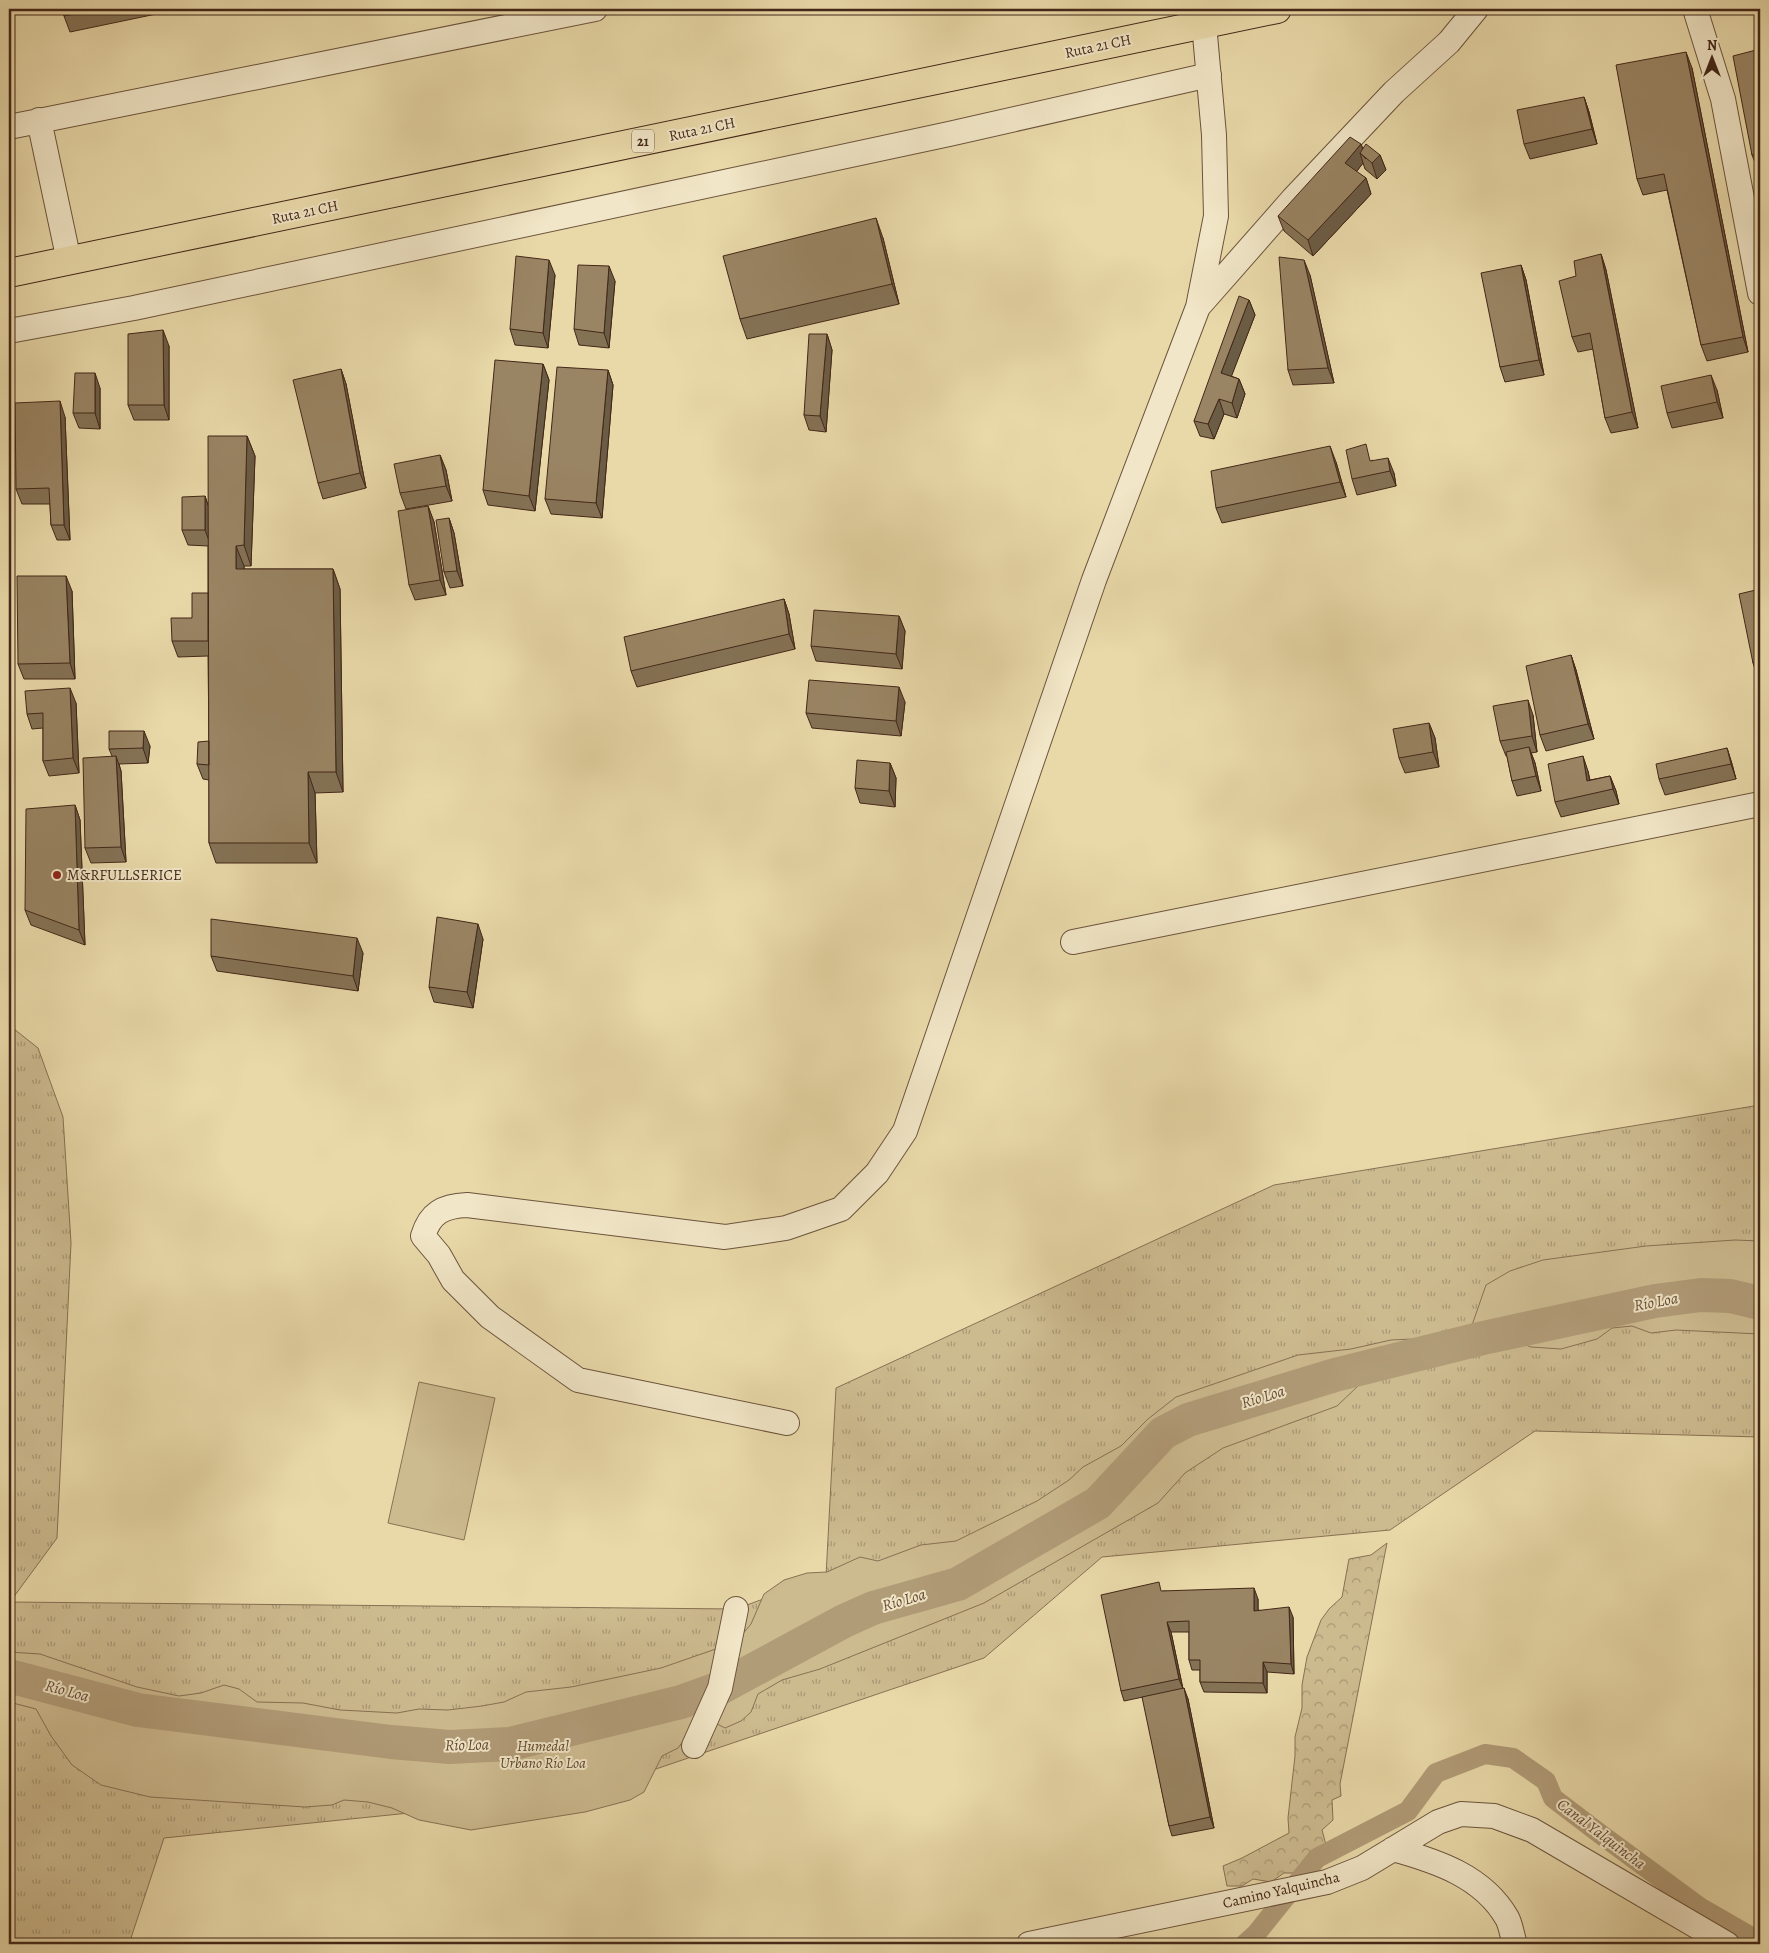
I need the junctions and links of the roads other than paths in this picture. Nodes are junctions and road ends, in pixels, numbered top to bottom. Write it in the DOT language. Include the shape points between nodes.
graph roads {
  1 [pos="595,9"];
  2 [pos="1277,9"];
  3 [pos="1476,9"];
  4 [pos="1695,9"];
  5 [pos="1204,24"];
  6 [pos="1208,75"];
  7 [pos="39,120"];
  8 [pos="9,127"];
  9 [pos="69,261"];
  10 [pos="9,273"];
  11 [pos="1760,293"];
  12 [pos="1198,307"];
  13 [pos="9,331"];
  14 [pos="1760,804"];
  15 [pos="1073,942"];
  16 [pos="787,1423"];
  17 [pos="736,1609"];
  18 [pos="694,1746"];
  19 [pos="1393,1850"];
  20 [pos="1029,1944"];
  21 [pos="1514,1944"];
  22 [pos="1727,1944"];
  1 -- 7 [label="street"];
  2 -- 5 [label="highway, Ruta 21 CH / 21"];
  3 -- 12 [label="street" via="1449,42 1394,92 1306,185"];
  4 -- 11 [label="street" via="1723,100"];
  5 -- 6 [label="street"];
  5 -- 9 [label="highway, Ruta 21 CH / 21"];
  6 -- 12 [label="street" via="1214,135 1216,216"];
  6 -- 13 [label="street" via="940,136 193,296"];
  7 -- 8 [label="street"];
  7 -- 9 [label="street"];
  9 -- 10 [label="highway, Ruta 21 CH / 21"];
  12 -- 16 [label="street" via="1094,580 905,1131 878,1173 841,1209 786,1228 725,1237 467,1205 450,1206 427,1224 423,1236 439,1255 453,1280 490,1317 578,1380"];
  14 -- 15 [label="street"];
  17 -- 18 [label="street" via="720,1688"];
  19 -- 20 [label="street, Camino Yalquincha" via="1362,1868 1327,1882"];
  19 -- 21 [label="street" via="1431,1860 1461,1873 1489,1896 1507,1918"];
  19 -- 22 [label="street, Camino Yalquincha" via="1438,1822 1461,1814 1494,1816 1532,1830"];
}
